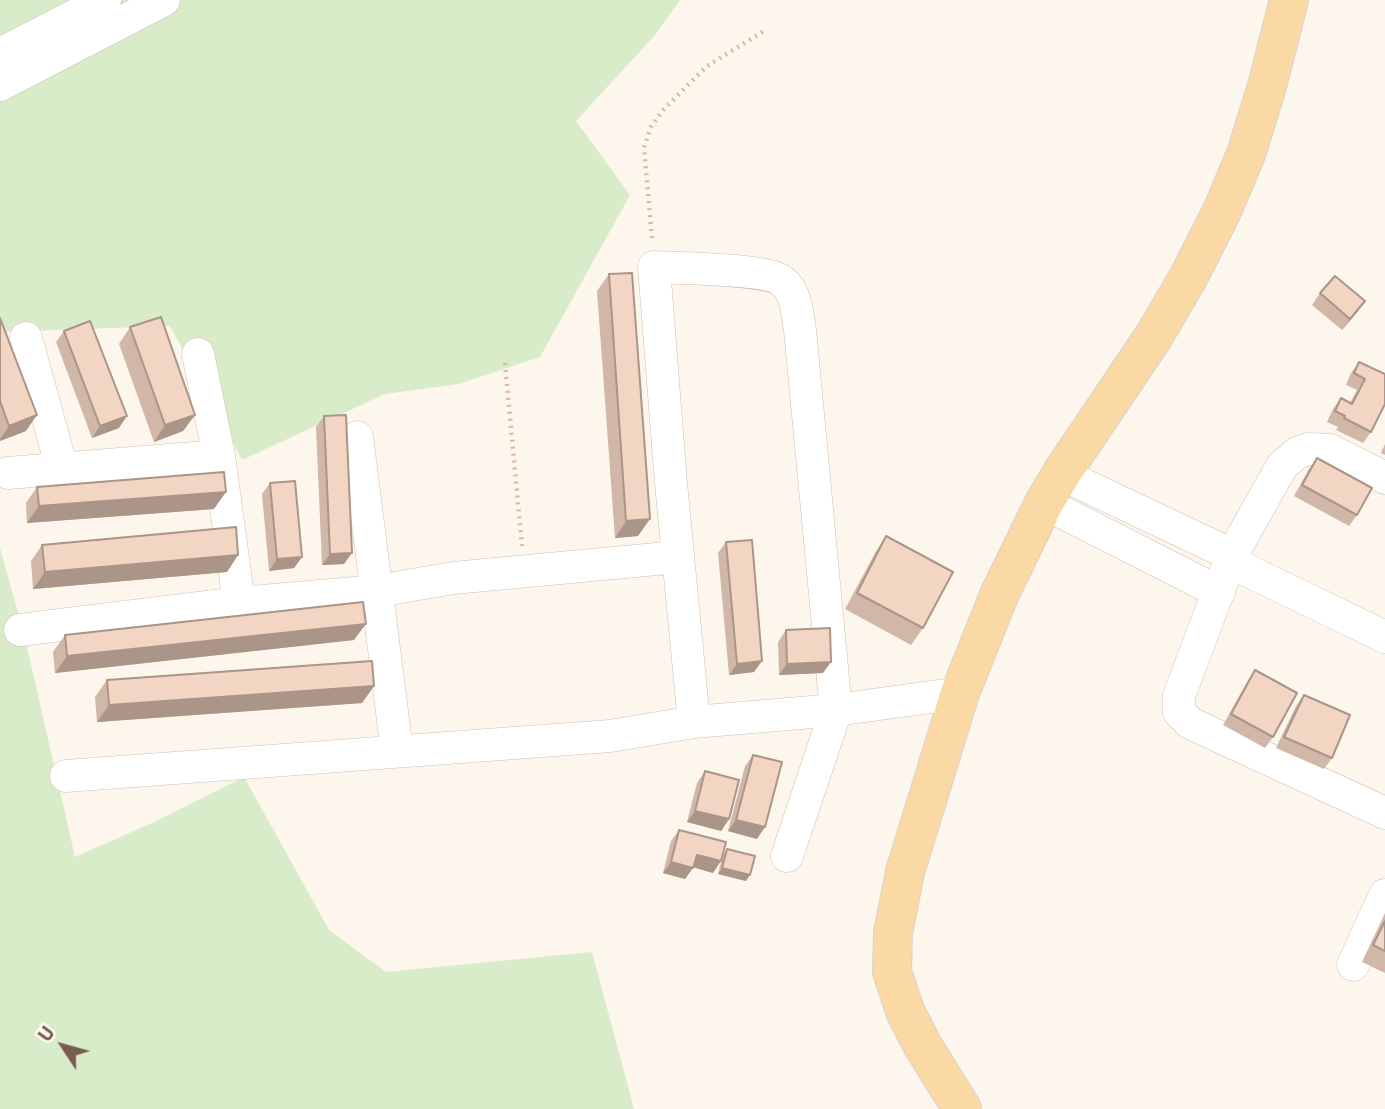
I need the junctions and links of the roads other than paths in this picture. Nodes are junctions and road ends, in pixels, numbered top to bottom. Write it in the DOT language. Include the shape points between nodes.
graph roads {
  1 [pos="105,0"];
  2 [pos="164,0"];
  3 [pos="1289,0"];
  4 [pos="0,54"];
  5 [pos="0,85"];
  6 [pos="26,338"];
  7 [pos="198,354"];
  8 [pos="357,437"];
  9 [pos="219,456"];
  10 [pos="62,469"];
  11 [pos="8,474"];
  12 [pos="1385,478"];
  13 [pos="1052,488"];
  14 [pos="678,557"];
  15 [pos="1231,558"];
  16 [pos="378,591"];
  17 [pos="1219,592"];
  18 [pos="239,603"];
  19 [pos="20,630"];
  20 [pos="1385,637"];
  21 [pos="960,692"];
  22 [pos="836,710"];
  23 [pos="694,722"];
  24 [pos="397,751"];
  25 [pos="66,776"];
  26 [pos="1385,813"];
  27 [pos="787,856"];
  28 [pos="1385,895"];
  29 [pos="1353,965"];
  30 [pos="962,1109"];
  1 -- 4 [label="street"];
  2 -- 5 [label="street"];
  3 -- 13 [label="main road" via="1268,86 1222,211 1154,336"];
  6 -- 10 [label="street"];
  7 -- 9 [label="street"];
  8 -- 16 [label="street"];
  9 -- 10 [label="street"];
  9 -- 18 [label="street"];
  10 -- 11 [label="street"];
  12 -- 15 [label="street" via="1330,450 1297,453 1273,480"];
  13 -- 15 [label="street"];
  13 -- 17 [label="street"];
  13 -- 21 [label="main road" via="1000,593"];
  14 -- 16 [label="street" via="453,578"];
  14 -- 22 [label="street" via="654,267 781,279 794,295 800,331"];
  14 -- 23 [label="street"];
  15 -- 17 [label="street"];
  15 -- 20 [label="street"];
  16 -- 18 [label="street"];
  16 -- 24 [label="street"];
  17 -- 26 [label="street" via="1183,682 1179,712 1206,731"];
  18 -- 19 [label="street"];
  21 -- 22 [label="street"];
  21 -- 30 [label="main road" via="905,872 893,933 892,971 905,1011"];
  22 -- 23 [label="street"];
  22 -- 27 [label="street"];
  23 -- 24 [label="street" via="610,736"];
  24 -- 25 [label="street"];
  28 -- 29 [label="street"];
}
